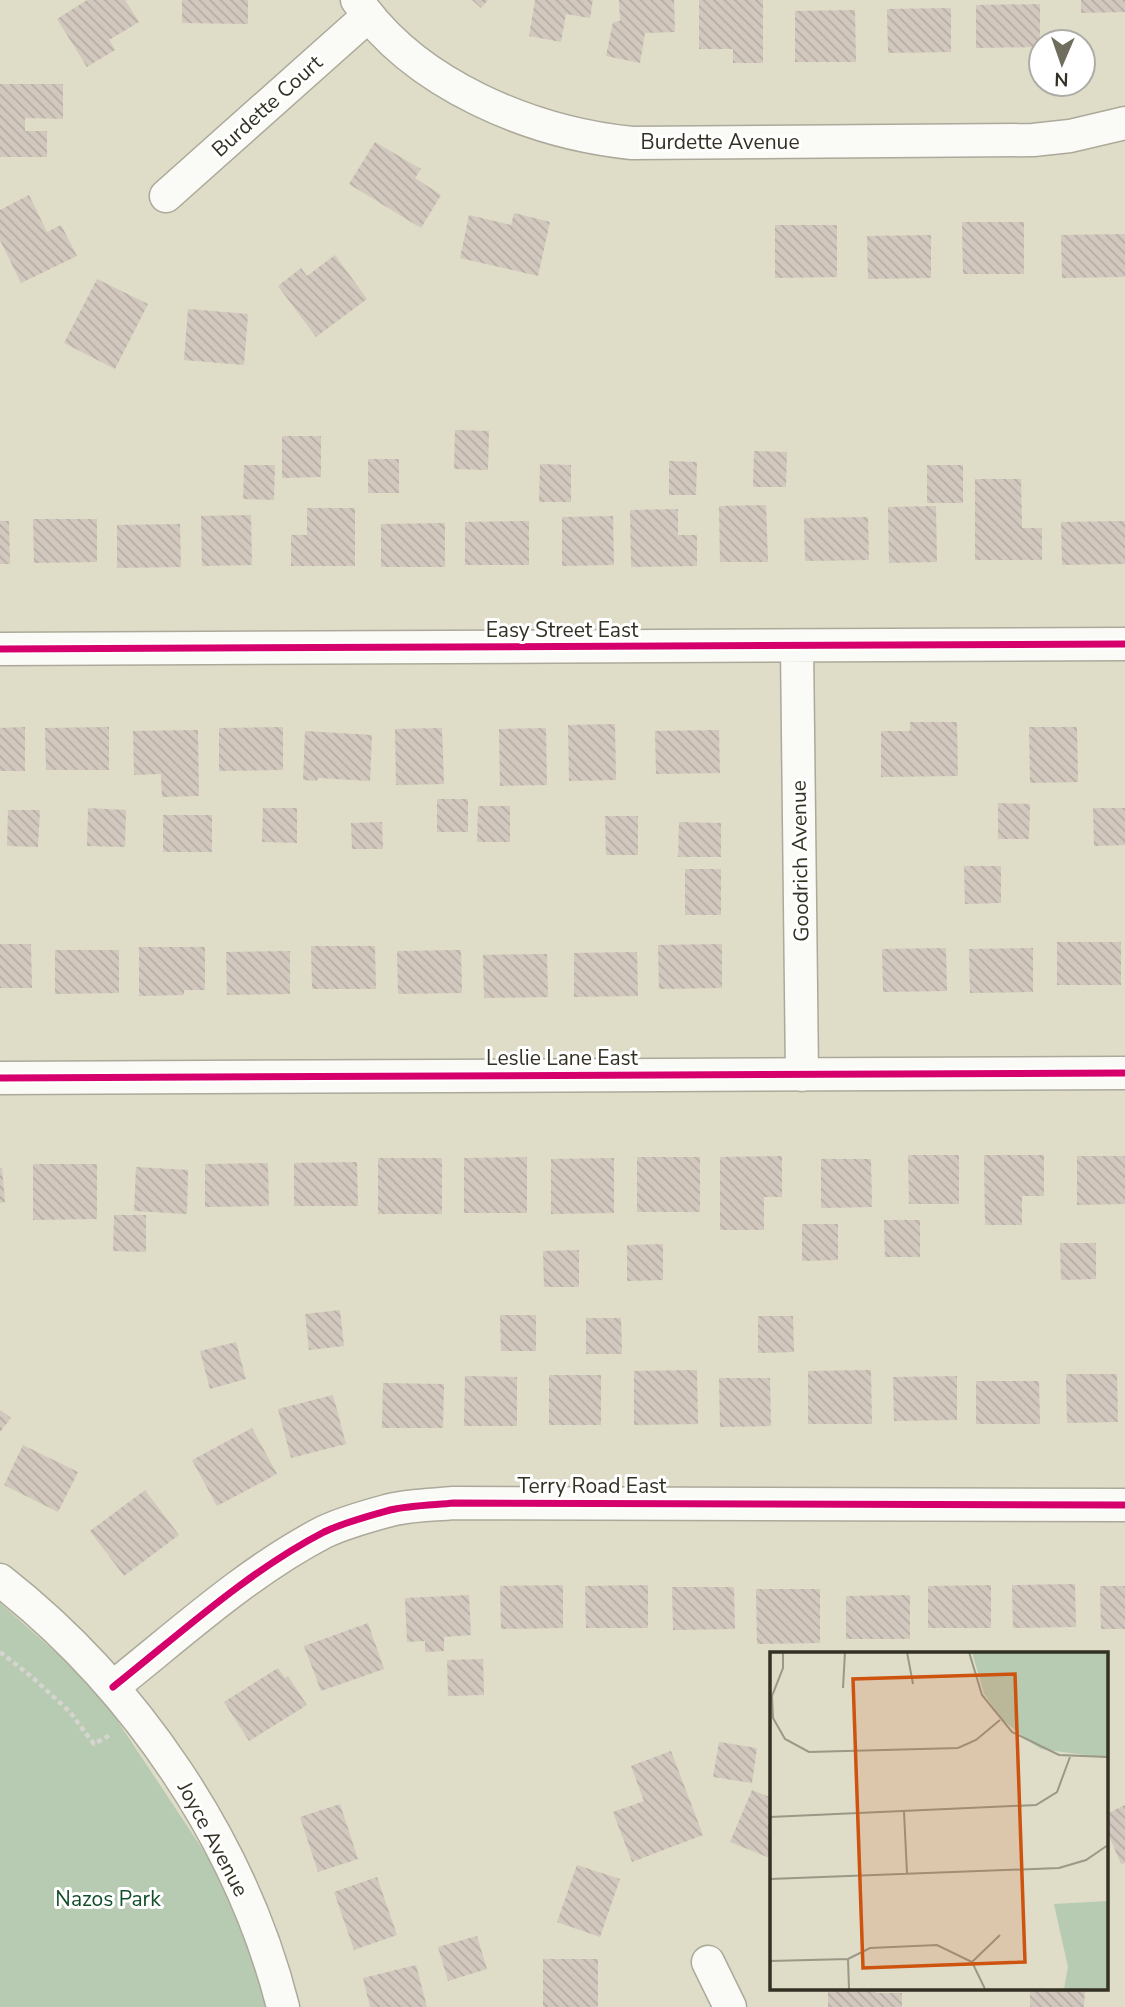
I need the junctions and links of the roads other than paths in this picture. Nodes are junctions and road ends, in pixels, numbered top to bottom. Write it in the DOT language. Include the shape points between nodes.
graph roads {
  1 [pos="362,8"];
  2 [pos="1125,123"];
  3 [pos="166,196"];
  4 [pos="1125,644"];
  5 [pos="797,646"];
  6 [pos="0,649"];
  7 [pos="1125,1073"];
  8 [pos="802,1075"];
  9 [pos="0,1079"];
  10 [pos="1125,1504"];
  11 [pos="0,1580"];
  12 [pos="113,1687"];
  13 [pos="708,1962"];
  14 [pos="283,2007"];
  15 [pos="730,2007"];
  1 -- 2 [label="street, Burdette Avenue" via="415,61 498,109 605,140 1033,140"];
  1 -- 3 [label="street, Burdette Court"];
  4 -- 5 [label="street, Easy Street East"];
  5 -- 6 [label="street, Easy Street East"];
  5 -- 8 [label="street, Goodrich Avenue"];
  7 -- 8 [label="street, Leslie Lane East"];
  8 -- 9 [label="street, Leslie Lane East"];
  10 -- 12 [label="street, Terry Road East" via="454,1503 392,1509 327,1531 282,1556"];
  11 -- 12 [label="street" via="32,1605"];
  12 -- 14 [label="street, Joyce Avenue" via="169,1759 230,1864 273,1969"];
  13 -- 15 [label="street"];
}
